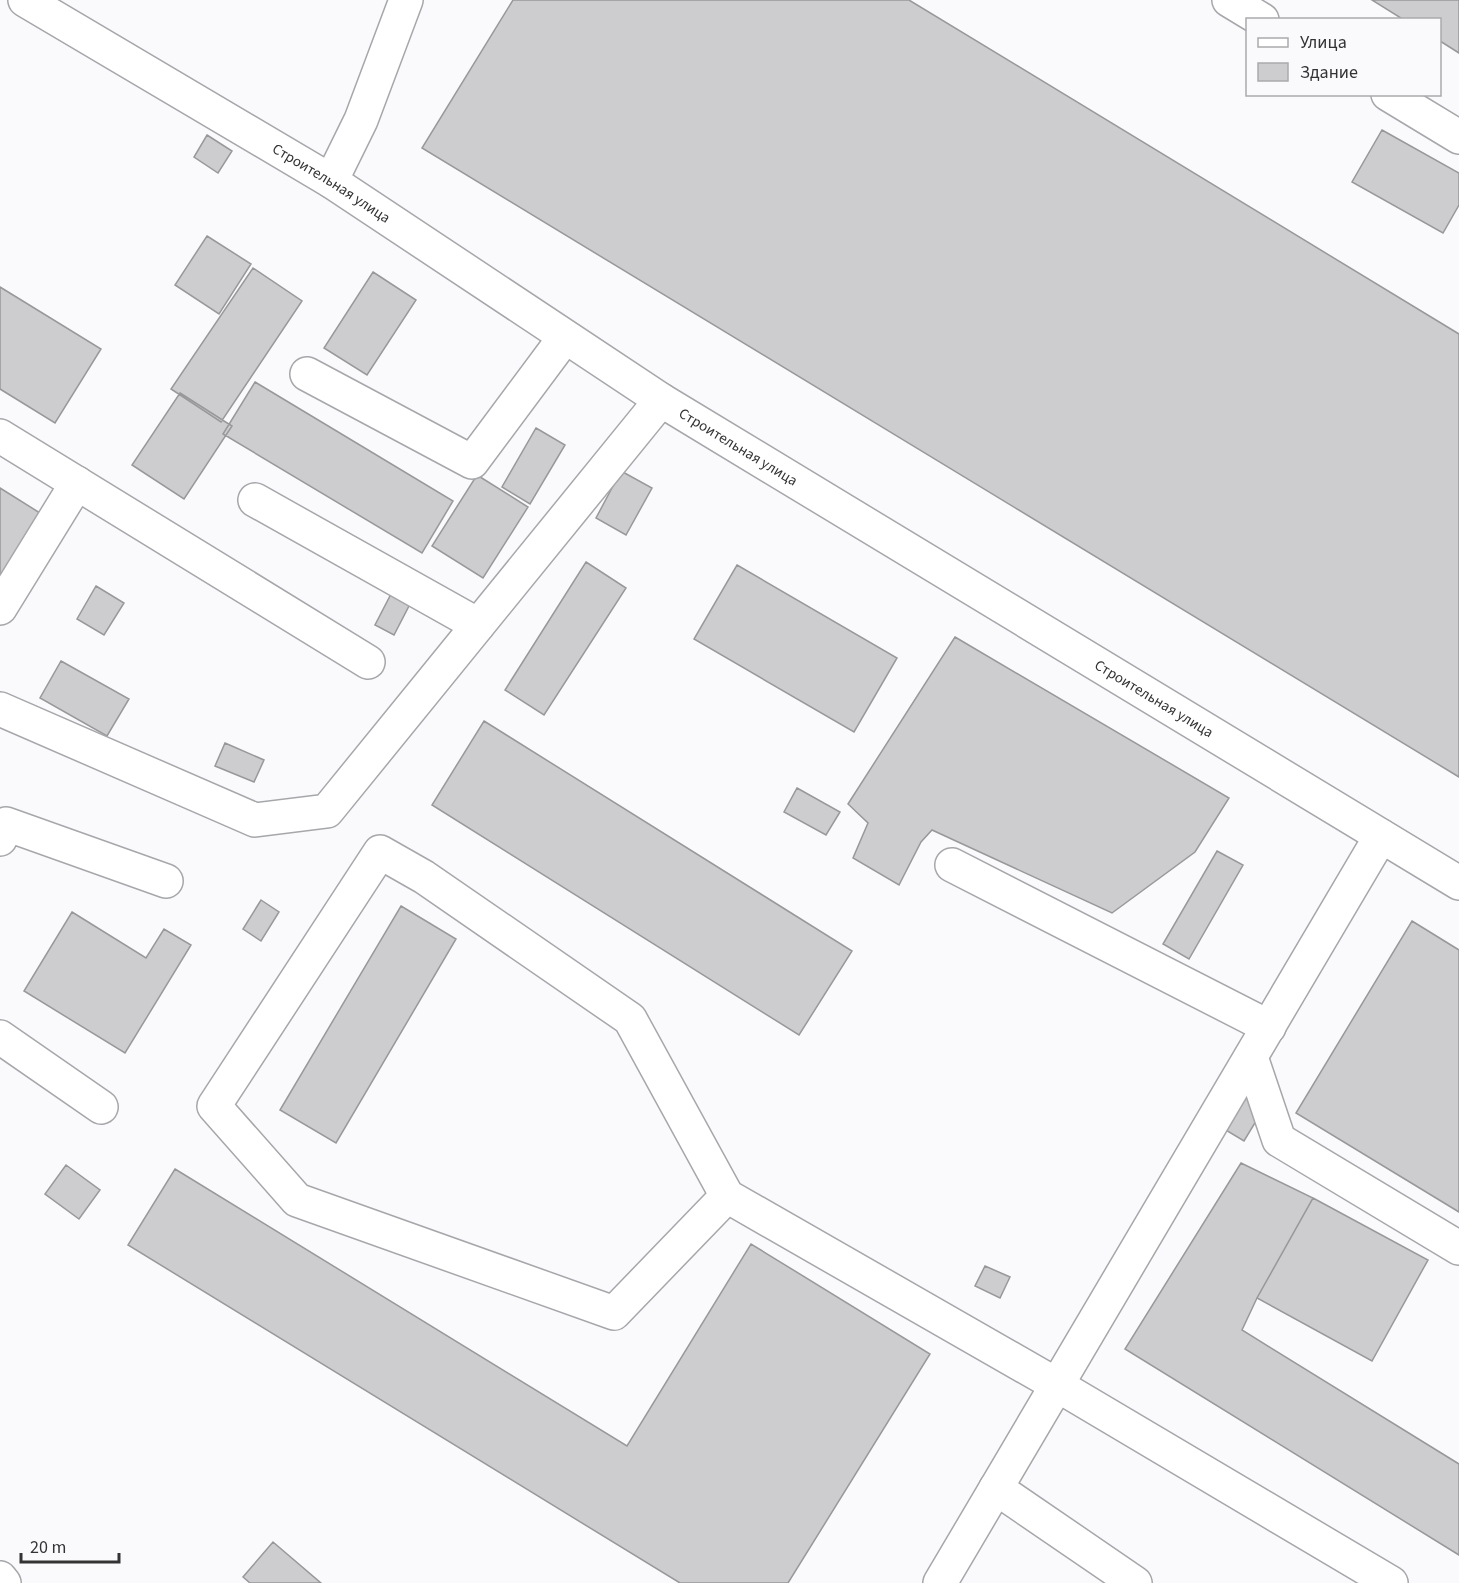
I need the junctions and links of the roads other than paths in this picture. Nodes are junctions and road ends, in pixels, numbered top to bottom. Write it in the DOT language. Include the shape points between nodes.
graph roads {
  1 [pos="25,0"];
  2 [pos="406,0"];
  3 [pos="1229,0"];
  4 [pos="1259,18"];
  5 [pos="1391,96"];
  6 [pos="1459,137"];
  7 [pos="331,181"];
  8 [pos="565,337"];
  9 [pos="307,374"];
  10 [pos="661,400"];
  11 [pos="0,436"];
  12 [pos="77,483"];
  13 [pos="255,500"];
  14 [pos="0,608"];
  15 [pos="478,625"];
  16 [pos="368,662"];
  17 [pos="0,709"];
  18 [pos="1381,836"];
  19 [pos="0,839"];
  20 [pos="952,865"];
  21 [pos="166,881"];
  22 [pos="1459,883"];
  23 [pos="1269,1026"];
  24 [pos="0,1037"];
  25 [pos="1251,1057"];
  26 [pos="101,1107"];
  27 [pos="727,1196"];
  28 [pos="1459,1248"];
  29 [pos="1058,1384"];
  30 [pos="996,1488"];
  31 [pos="0,1578"];
  32 [pos="4,1583"];
  33 [pos="940,1583"];
  34 [pos="1135,1583"];
  35 [pos="1391,1583"];
  1 -- 7 [label="street, Строительная улица"];
  2 -- 7 [label="street" via="361,120"];
  3 -- 4 [label="street"];
  5 -- 6 [label="street"];
  7 -- 8 [label="street, Строительная улица"];
  8 -- 9 [label="street" via="472,462"];
  8 -- 10 [label="street, Строительная улица"];
  10 -- 15 [label="street"];
  10 -- 18 [label="street, Строительная улица"];
  11 -- 12 [label="street"];
  12 -- 14 [label="street"];
  12 -- 16 [label="street"];
  13 -- 15 [label="street"];
  15 -- 17 [label="street" via="327,811 255,820"];
  18 -- 22 [label="street, Строительная улица"];
  18 -- 23 [label="street"];
  19 -- 21 [label="street" via="6,824"];
  20 -- 23 [label="street"];
  23 -- 25 [label="street"];
  24 -- 26 [label="street"];
  25 -- 28 [label="street" via="1280,1140"];
  25 -- 29 [label="street"];
  27 -- 27 [label="street" via="630,1019 424,877 380,852 214,1106 297,1200 614,1313"];
  27 -- 29 [label="street"];
  29 -- 30 [label="street"];
  29 -- 35 [label="street"];
  30 -- 33 [label="street"];
  30 -- 34 [label="street"];
  31 -- 32 [label="street"];
}
